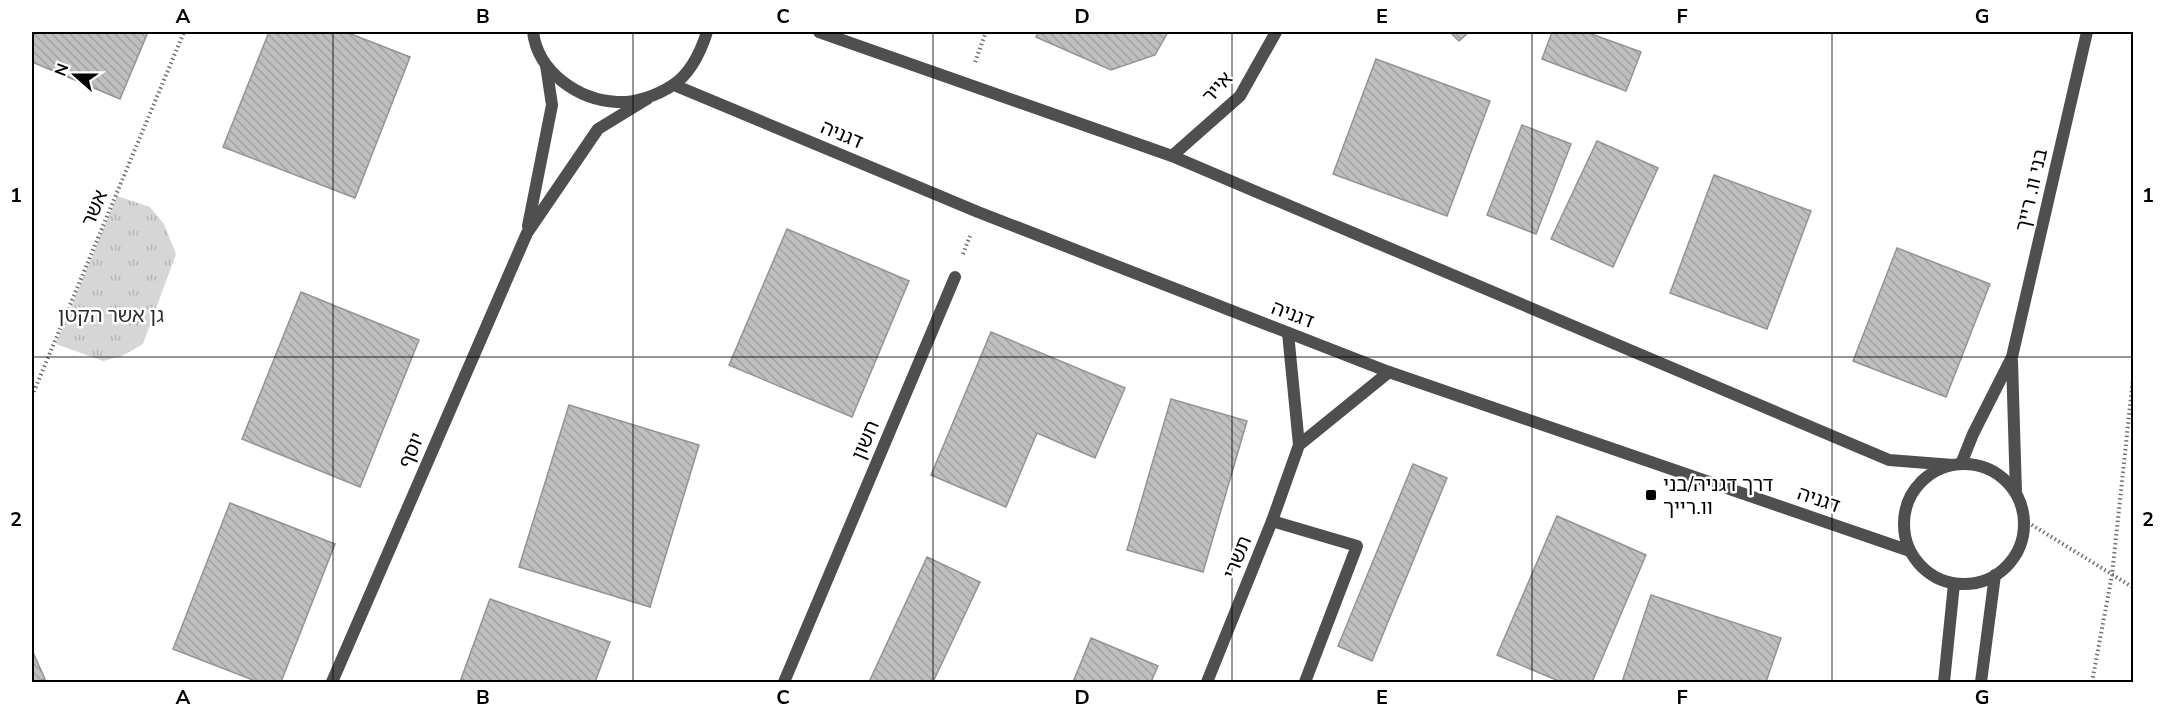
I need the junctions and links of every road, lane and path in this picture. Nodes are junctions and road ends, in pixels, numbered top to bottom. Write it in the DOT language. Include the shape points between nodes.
graph roads {
  1 [pos="184,32"];
  2 [pos="533,32"];
  3 [pos="707,32"];
  4 [pos="819,32"];
  5 [pos="986,32"];
  6 [pos="1276,32"];
  7 [pos="2087,32"];
  8 [pos="546,65"];
  9 [pos="674,84"];
  10 [pos="968,84"];
  11 [pos="650,97"];
  12 [pos="1172,156"];
  13 [pos="978,212"];
  14 [pos="527,233"];
  15 [pos="955,277"];
  16 [pos="1288,333"];
  17 [pos="2012,357"];
  18 [pos="2133,369"];
  19 [pos="1389,372"];
  20 [pos="32,396"];
  21 [pos="1299,445"];
  22 [pos="1957,465"];
  23 [pos="2016,494"];
  24 [pos="2024,520"];
  25 [pos="1272,521"];
  26 [pos="1910,551"];
  27 [pos="1995,575"];
  28 [pos="2112,575"];
  29 [pos="1954,584"];
  30 [pos="2133,588"];
  31 [pos="332,682"];
  32 [pos="784,682"];
  33 [pos="1207,682"];
  34 [pos="1305,682"];
  35 [pos="1944,682"];
  36 [pos="1981,682"];
  37 [pos="2092,682"];
  1 -- 20 [label="path, אשר"];
  2 -- 8 [label="street" via="534,43"];
  3 -- 9 [label="street" via="699,55"];
  4 -- 10 [label="street"];
  5 -- 10 [label="path"];
  6 -- 12 [label="street, אייר" via="1240,96"];
  7 -- 17 [label="street, בני וו. רייך"];
  8 -- 11 [label="street" via="564,83 586,96 618,102"];
  8 -- 14 [label="street, יוסף" via="552,105"];
  9 -- 11 [label="street, יוסף"];
  9 -- 13 [label="street, דגניה"];
  10 -- 12 [label="street"];
  11 -- 14 [label="street, יוסף" via="598,129"];
  12 -- 22 [label="street" via="1889,460"];
  13 -- 15 [label="path"];
  13 -- 16 [label="street, דגניה"];
  14 -- 31 [label="street, יוסף"];
  15 -- 32 [label="street, חשון"];
  16 -- 19 [label="street, דגניה"];
  16 -- 21 [label="street, תשרי"];
  17 -- 22 [label="street, בני וו. רייך"];
  17 -- 23 [label="street, בני וו. רייך"];
  18 -- 28 [label="path"];
  19 -- 21 [label="street"];
  19 -- 26 [label="street, דגניה"];
  21 -- 25 [label="street, תשרי"];
  22 -- 23 [label="street, בני וו. רייך" via="1993,471"];
  22 -- 26 [label="street" via="1936,471 1911,497 1904,533"];
  23 -- 24 [label="street, בני וו. רייך"];
  24 -- 27 [label="street, בני וו. רייך" via="2017,552"];
  24 -- 28 [label="path"];
  25 -- 33 [label="street, תשרי"];
  25 -- 34 [label="street" via="1358,546"];
  26 -- 29 [label="street" via="1921,567"];
  27 -- 29 [label="street, בני וו. רייך" via="1975,583"];
  27 -- 36 [label="street"];
  28 -- 30 [label="path"];
  28 -- 37 [label="path"];
  29 -- 35 [label="street"];
}
